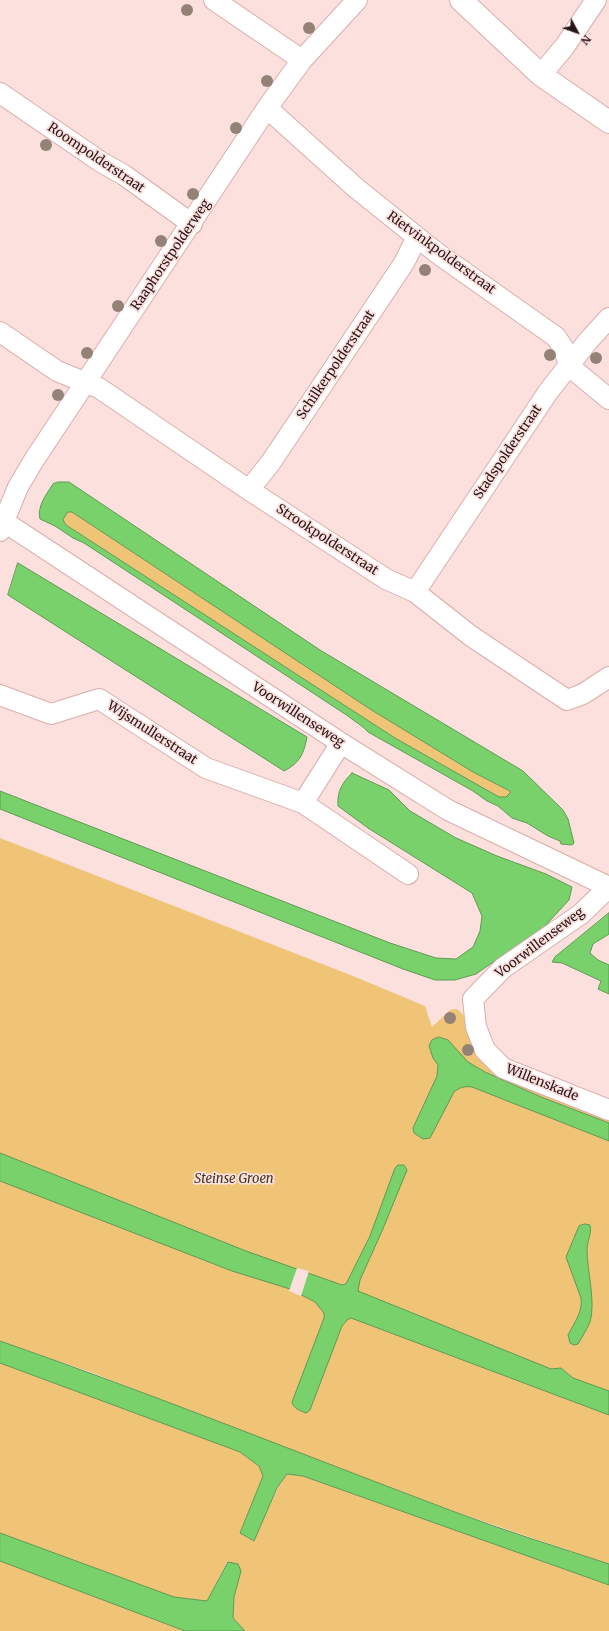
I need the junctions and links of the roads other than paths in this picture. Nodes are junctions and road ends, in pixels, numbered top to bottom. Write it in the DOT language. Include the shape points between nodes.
graph roads {
  1 [pos="214,0"];
  2 [pos="357,0"];
  3 [pos="461,0"];
  4 [pos="596,0"];
  5 [pos="302,60"];
  6 [pos="541,75"];
  7 [pos="0,93"];
  8 [pos="268,108"];
  9 [pos="609,122"];
  10 [pos="192,224"];
  11 [pos="417,237"];
  12 [pos="609,318"];
  13 [pos="0,332"];
  14 [pos="569,366"];
  15 [pos="85,383"];
  16 [pos="609,399"];
  17 [pos="249,490"];
  18 [pos="1,524"];
  19 [pos="415,592"];
  20 [pos="609,677"];
  21 [pos="0,695"];
  22 [pos="341,743"];
  23 [pos="302,802"];
  24 [pos="408,874"];
  25 [pos="609,887"];
  26 [pos="473,1000"];
  27 [pos="609,1110"];
  1 -- 5 [label="street"];
  2 -- 5 [label="street, Raaphorstpolderweg"];
  3 -- 6 [label="street"];
  4 -- 6 [label="street" via="565,46"];
  5 -- 8 [label="street, Raaphorstpolderweg"];
  6 -- 9 [label="street"];
  7 -- 10 [label="street, Roompolderstraat" via="124,175"];
  8 -- 10 [label="street, Raaphorstpolderweg"];
  8 -- 11 [label="street, Rietvinkpolderstraat" via="356,188"];
  10 -- 15 [label="street, Raaphorstpolderweg"];
  11 -- 14 [label="street, Rietvinkpolderstraat" via="556,336 564,349"];
  11 -- 17 [label="street, Schilkerpolderstraat" via="404,264 271,462"];
  12 -- 14 [label="street, Stadspolderstraat"];
  13 -- 15 [label="street, Strookpolderstraat" via="57,371"];
  14 -- 16 [label="street"];
  14 -- 19 [label="street, Stadspolderstraat" via="548,392"];
  15 -- 17 [label="street, Strookpolderstraat" via="105,392"];
  15 -- 18 [label="street, Raaphorstpolderweg" via="18,487"];
  17 -- 19 [label="street, Strookpolderstraat" via="386,579"];
  18 -- 22 [label="street, Voorwillenseweg"];
  19 -- 20 [label="street, Strookpolderstraat" via="471,636 567,700 583,694"];
  21 -- 23 [label="street, Wijsmullerstraat" via="51,714 99,699 206,768"];
  22 -- 23 [label="street"];
  22 -- 25 [label="street, Voorwillenseweg" via="448,810"];
  23 -- 24 [label="street, Wijsmullerstraat"];
  25 -- 26 [label="street, Voorwillenseweg" via="580,914 503,968"];
  26 -- 27 [label="street, Willenskade" via="476,1027 485,1050 503,1068"];
}
